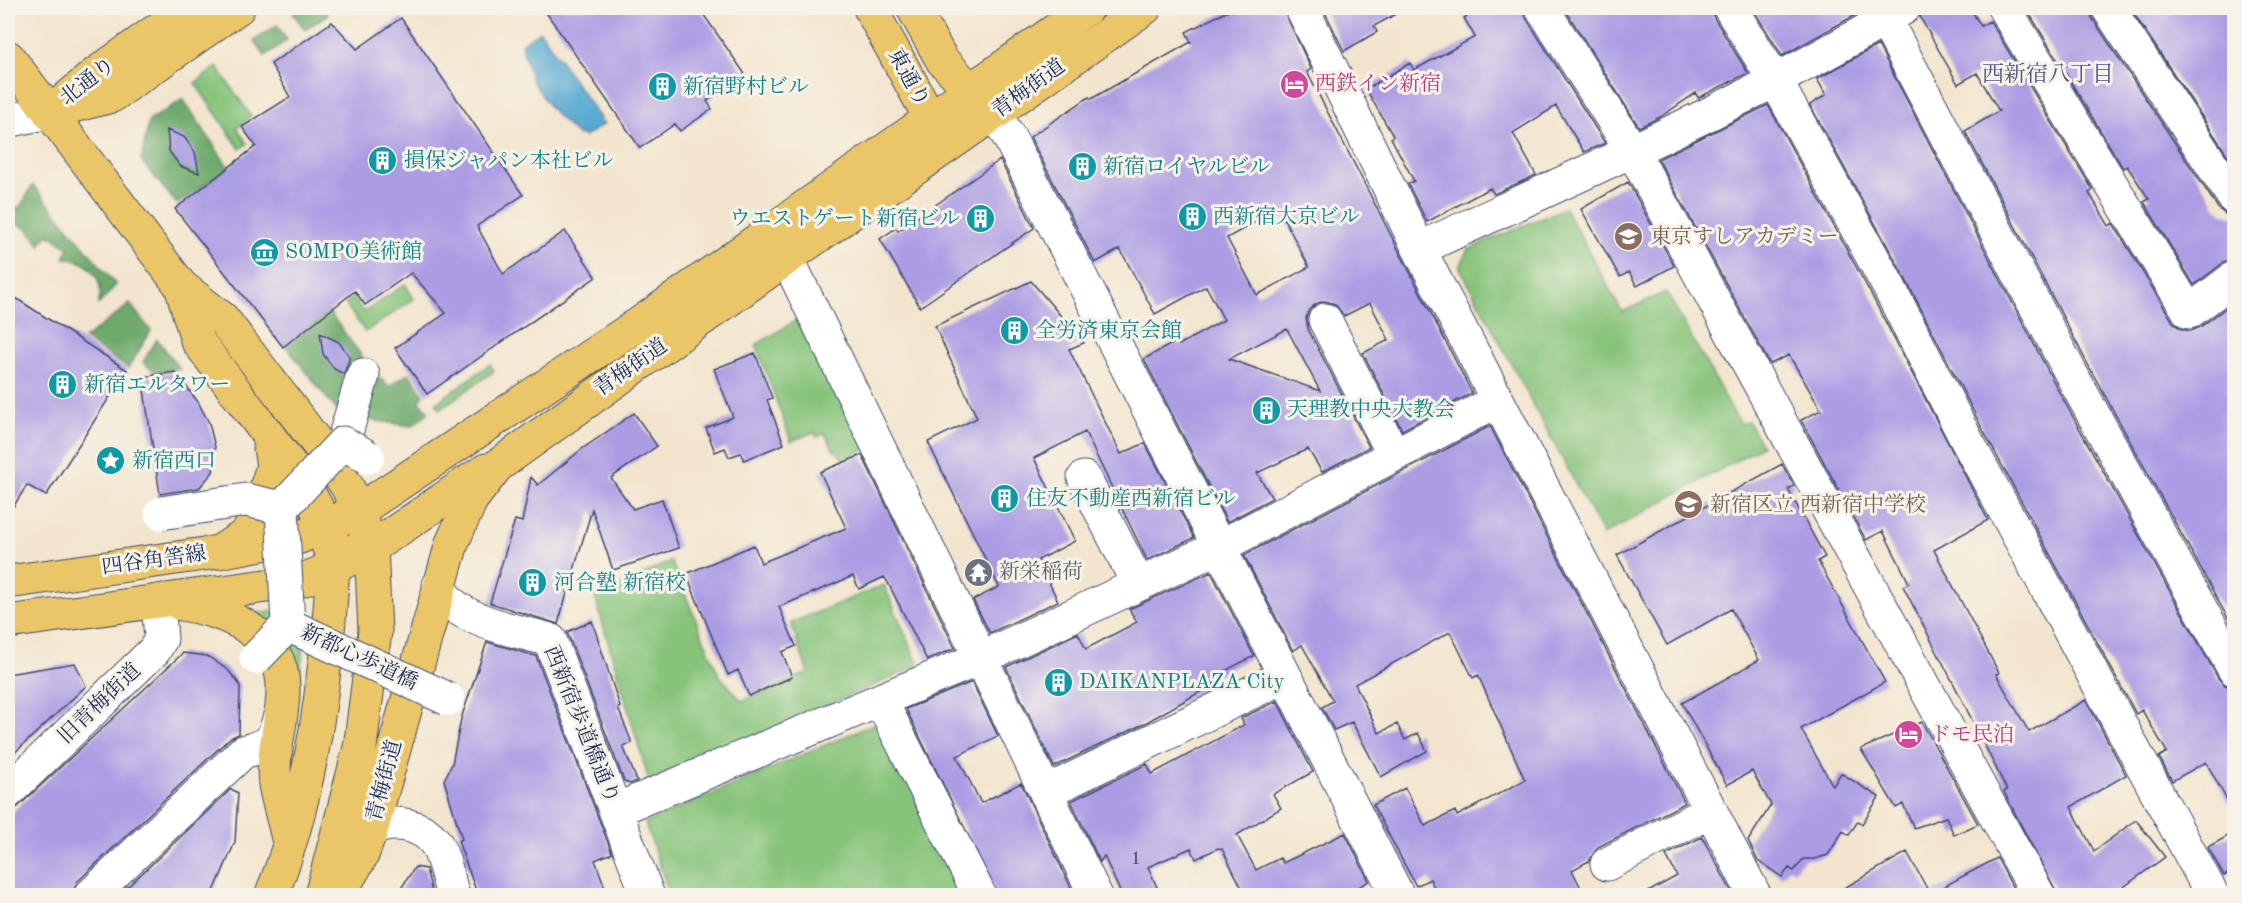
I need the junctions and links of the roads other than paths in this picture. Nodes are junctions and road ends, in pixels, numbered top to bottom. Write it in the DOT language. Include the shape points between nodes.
graph roads {
  1 [pos="188,8"];
  2 [pos="238,8"];
  3 [pos="870,8"];
  4 [pos="913,8"];
  5 [pos="1088,8"];
  6 [pos="1146,8"];
  7 [pos="1302,8"];
  8 [pos="1542,8"];
  9 [pos="1730,8"];
  10 [pos="2004,8"];
  11 [pos="2108,8"];
  12 [pos="1895,13"];
  13 [pos="8,57"];
  14 [pos="1775,80"];
  15 [pos="970,91"];
  16 [pos="50,112"];
  17 [pos="930,118"];
  18 [pos="8,121"];
  19 [pos="1002,126"];
  20 [pos="947,148"];
  21 [pos="1632,150"];
  22 [pos="906,175"];
  23 [pos="2235,198"];
  24 [pos="1419,249"];
  25 [pos="788,258"];
  26 [pos="2235,278"];
  27 [pos="182,286"];
  28 [pos="1325,320"];
  29 [pos="363,375"];
  30 [pos="1497,401"];
  31 [pos="268,436"];
  32 [pos="515,451"];
  33 [pos="1394,455"];
  34 [pos="1084,478"];
  35 [pos="353,499"];
  36 [pos="282,508"];
  37 [pos="161,513"];
  38 [pos="312,532"];
  39 [pos="371,546"];
  40 [pos="1219,547"];
  41 [pos="218,552"];
  42 [pos="333,567"];
  43 [pos="8,582"];
  44 [pos="1138,584"];
  45 [pos="438,585"];
  46 [pos="158,601"];
  47 [pos="8,622"];
  48 [pos="288,625"];
  49 [pos="256,658"];
  50 [pos="981,658"];
  51 [pos="2235,669"];
  52 [pos="1285,676"];
  53 [pos="448,699"];
  54 [pos="881,701"];
  55 [pos="280,716"];
  56 [pos="8,792"];
  57 [pos="1046,792"];
  58 [pos="616,810"];
  59 [pos="1711,811"];
  60 [pos="371,831"];
  61 [pos="289,842"];
  62 [pos="1607,864"];
  63 [pos="90,896"];
  64 [pos="271,896"];
  65 [pos="321,896"];
  66 [pos="338,896"];
  67 [pos="453,896"];
  68 [pos="648,896"];
  69 [pos="980,896"];
  70 [pos="1096,896"];
  71 [pos="1398,896"];
  72 [pos="1755,896"];
  73 [pos="2039,896"];
  74 [pos="2213,896"];
  1 -- 16 [label="main road, 北通り" via="94,75"];
  2 -- 16 [label="main road, 北通り" via="112,96"];
  3 -- 17 [label="main road, 東通り"];
  4 -- 15 [label="main road, 東通り" via="942,60"];
  5 -- 15 [label="main road, 青梅街道"];
  6 -- 19 [label="main road, 青梅街道"];
  7 -- 24 [label="street"];
  8 -- 21 [label="street"];
  9 -- 14 [label="street"];
  10 -- 26 [label="street" via="2188,312"];
  11 -- 23 [label="street"];
  12 -- 14 [label="street"];
  12 -- 51 [label="street" via="2076,383"];
  13 -- 16 [label="main road"];
  14 -- 21 [label="street"];
  14 -- 74 [label="street" via="1890,287 1966,439"];
  15 -- 17 [label="main road, 青梅街道"];
  15 -- 19 [label="main road, 東通り"];
  16 -- 18 [label="street"];
  16 -- 27 [label="main road"];
  17 -- 20 [label="main road, 東通り"];
  17 -- 35 [label="main road, 青梅街道" via="643,321"];
  19 -- 20 [label="main road, 青梅街道"];
  19 -- 22 [label="street" via="980,133"];
  19 -- 40 [label="street"];
  20 -- 22 [label="main road, 青梅街道"];
  21 -- 24 [label="street"];
  21 -- 73 [label="street"];
  22 -- 25 [label="main road, 青梅街道"];
  24 -- 30 [label="street"];
  25 -- 32 [label="main road, 青梅街道"];
  25 -- 50 [label="street"];
  27 -- 31 [label="main road" via="197,340"];
  27 -- 35 [label="main road" via="223,319 324,452"];
  28 -- 33 [label="street"];
  29 -- 36 [label="street, bridge" via="356,450"];
  30 -- 33 [label="street"];
  30 -- 59 [label="street"];
  31 -- 38 [label="main road" via="316,506"];
  31 -- 41 [label="main road" via="273,466 258,514 246,534"];
  32 -- 39 [label="main road, 四谷角筈線"];
  32 -- 45 [label="main road, 青梅街道" via="496,466 471,500"];
  33 -- 40 [label="street"];
  34 -- 44 [label="street"];
  35 -- 38 [label="main road, 青梅街道"];
  35 -- 39 [label="main road"];
  35 -- 42 [label="main road"];
  36 -- 37 [label="street, bridge" via="246,500"];
  36 -- 48 [label="street, 新都心歩道橋, bridge"];
  38 -- 41 [label="main road, 四谷角筈線"];
  38 -- 42 [label="main road"];
  39 -- 42 [label="main road, 四谷角筈線"];
  39 -- 65 [label="main road" via="375,631 360,748"];
  40 -- 44 [label="street"];
  40 -- 52 [label="street"];
  41 -- 43 [label="main road, 四谷角筈線"];
  42 -- 46 [label="main road, 四谷角筈線" via="294,582"];
  42 -- 61 [label="main road" via="317,720"];
  44 -- 50 [label="street"];
  45 -- 58 [label="street, 西新宿歩道橋通り" via="443,597 462,612 550,640"];
  45 -- 60 [label="main road, 青梅街道"];
  46 -- 47 [label="main road, 四谷角筈線"];
  46 -- 55 [label="main road" via="231,617 259,636 280,668"];
  46 -- 56 [label="street, 旧青梅街道" via="161,639 154,651"];
  48 -- 49 [label="street, bridge"];
  48 -- 53 [label="street, 新都心歩道橋, bridge"];
  50 -- 54 [label="street"];
  50 -- 57 [label="street"];
  52 -- 57 [label="street"];
  52 -- 71 [label="street"];
  54 -- 58 [label="street"];
  54 -- 69 [label="street"];
  55 -- 61 [label="main road" via="275,782"];
  55 -- 63 [label="street" via="269,743 243,752"];
  57 -- 70 [label="street"];
  58 -- 68 [label="street, 西新宿歩道橋通り"];
  59 -- 62 [label="street"];
  59 -- 72 [label="street"];
  60 -- 66 [label="main road, 青梅街道"];
  60 -- 67 [label="street" via="392,824 421,831 435,843"];
  61 -- 64 [label="main road"];
}
